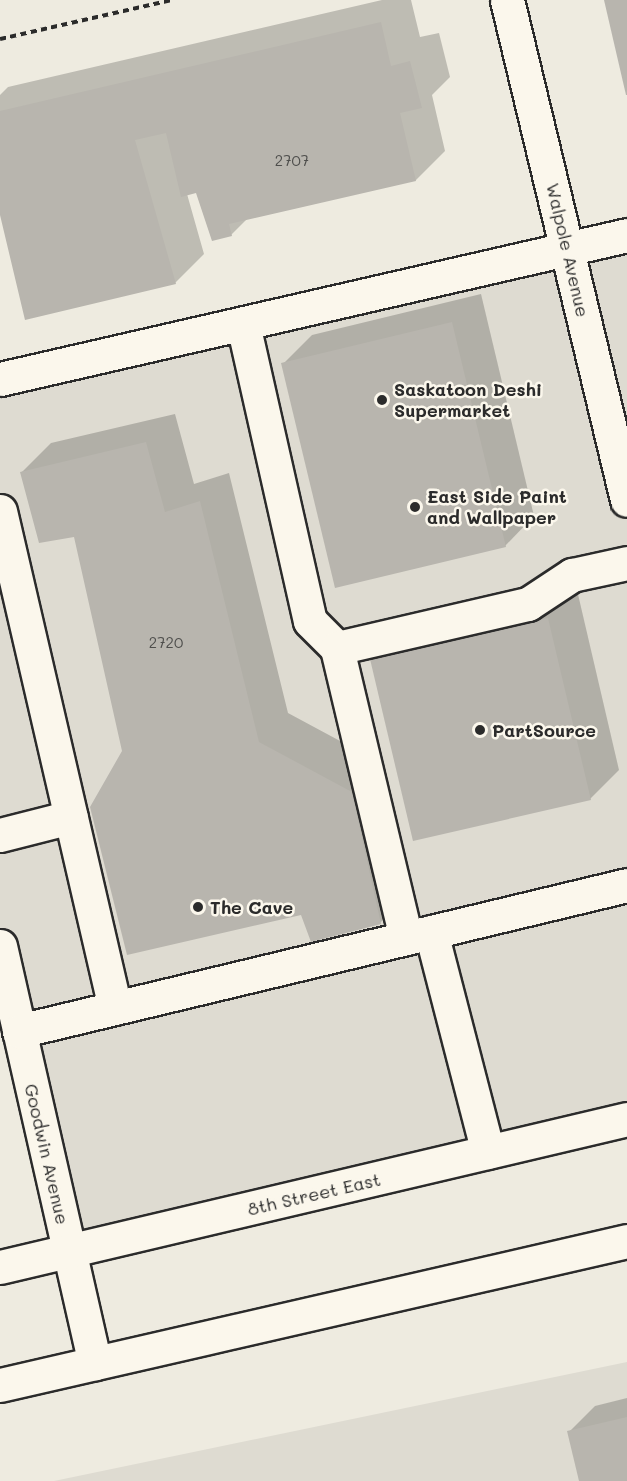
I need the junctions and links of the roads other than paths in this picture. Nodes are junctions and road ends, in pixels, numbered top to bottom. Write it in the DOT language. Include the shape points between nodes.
graph roads {
  1 [pos="507,0"];
  2 [pos="627,235"];
  3 [pos="568,249"];
  4 [pos="243,324"];
  5 [pos="0,379"];
  6 [pos="627,500"];
  7 [pos="0,511"];
  8 [pos="627,563"];
  9 [pos="337,648"];
  10 [pos="71,817"];
  11 [pos="0,835"];
  12 [pos="627,885"];
  13 [pos="418,935"];
  14 [pos="0,946"];
  15 [pos="115,1008"];
  16 [pos="20,1031"];
  17 [pos="627,1119"];
  18 [pos="488,1152"];
  19 [pos="627,1241"];
  20 [pos="70,1252"];
  21 [pos="0,1267"];
  22 [pos="95,1363"];
  23 [pos="0,1385"];
  1 -- 3 [label="main road, Walpole Avenue"];
  2 -- 3 [label="main road"];
  3 -- 4 [label="main road"];
  3 -- 6 [label="main road, Walpole Avenue"];
  4 -- 5 [label="main road"];
  4 -- 9 [label="main road" via="310,621"];
  7 -- 10 [label="main road"];
  8 -- 9 [label="main road" via="572,574 528,604"];
  9 -- 13 [label="main road"];
  10 -- 11 [label="main road"];
  10 -- 15 [label="main road"];
  12 -- 13 [label="main road"];
  13 -- 15 [label="main road"];
  13 -- 18 [label="main road"];
  14 -- 16 [label="main road, Goodwin Avenue"];
  15 -- 16 [label="main road"];
  16 -- 20 [label="main road, Goodwin Avenue"];
  17 -- 18 [label="main road, 8th Street East"];
  18 -- 20 [label="main road, 8th Street East"];
  19 -- 22 [label="main road"];
  20 -- 21 [label="main road, 8th Street East"];
  20 -- 22 [label="main road, Goodwin Avenue"];
  22 -- 23 [label="main road"];
}
